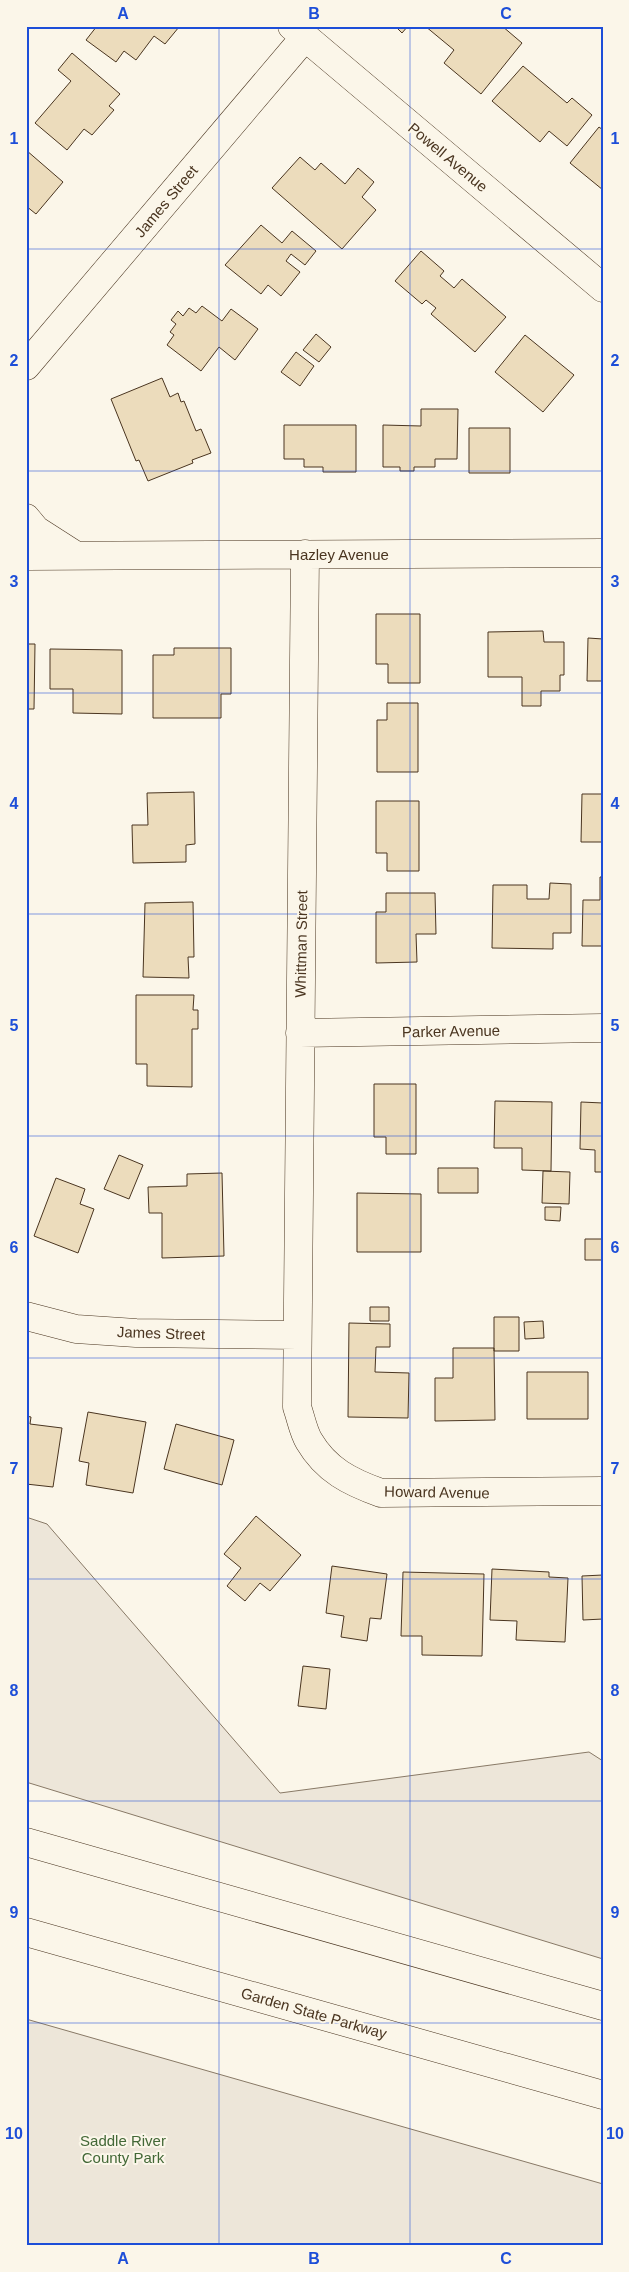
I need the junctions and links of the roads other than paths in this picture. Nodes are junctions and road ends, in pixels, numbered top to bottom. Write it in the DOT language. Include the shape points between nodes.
graph roads {
  1 [pos="299,32"];
  2 [pos="603,288"];
  3 [pos="26,366"];
  4 [pos="26,518"];
  5 [pos="603,553"];
  6 [pos="305,554"];
  7 [pos="26,556"];
  8 [pos="75,556"];
  9 [pos="603,1028"];
  10 [pos="300,1033"];
  11 [pos="26,1316"];
  12 [pos="297,1335"];
  13 [pos="603,1491"];
  14 [pos="26,1842"];
  15 [pos="26,1932"];
  16 [pos="603,2006"];
  17 [pos="603,2095"];
  1 -- 2 [label="main road, Powell Avenue"];
  1 -- 3 [label="main road, James Street"];
  4 -- 8 [label="main road" via="36,530"];
  5 -- 6 [label="main road, Hazley Avenue"];
  6 -- 8 [label="main road, Hazley Avenue"];
  6 -- 10 [label="main road, Whittman Street"];
  7 -- 8 [label="main road, Hazley Avenue"];
  9 -- 10 [label="main road, Parker Avenue"];
  10 -- 12 [label="main road, Whittman Street"];
  11 -- 12 [label="main road, James Street" via="76,1328 136,1334"];
  12 -- 13 [label="main road, Howard Avenue" via="297,1407 308,1440 327,1464 352,1482 381,1493 405,1494"];
  14 -- 16 [label="main road"];
  15 -- 17 [label="main road, Garden State Parkway"];
}
